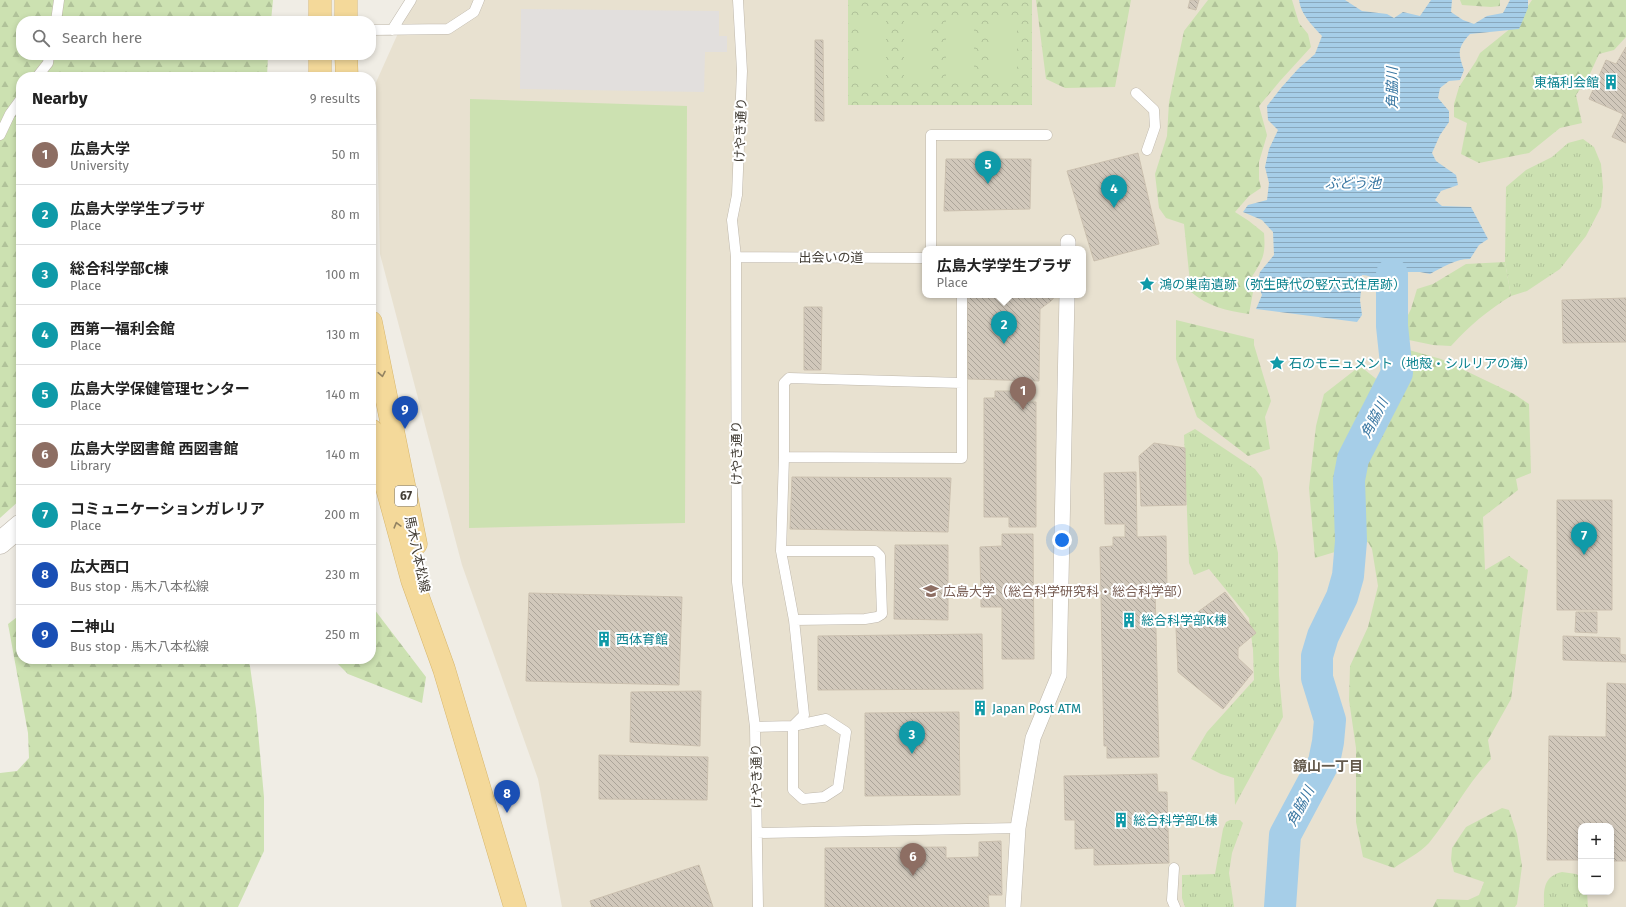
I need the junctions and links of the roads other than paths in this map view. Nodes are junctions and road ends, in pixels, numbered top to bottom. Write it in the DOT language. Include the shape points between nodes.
graph roads {
  1 [pos="59,0"];
  2 [pos="320,0"];
  3 [pos="346,0"];
  4 [pos="411,0"];
  5 [pos="479,0"];
  6 [pos="738,0"];
  7 [pos="57,16"];
  8 [pos="320,16"];
  9 [pos="346,16"];
  10 [pos="376,30"];
  11 [pos="392,30"];
  12 [pos="48,60"];
  13 [pos="320,60"];
  14 [pos="346,60"];
  15 [pos="42,72"];
  16 [pos="320,72"];
  17 [pos="347,72"];
  18 [pos="1136,93"];
  19 [pos="16,106"];
  20 [pos="1048,135"];
  21 [pos="0,136"];
  22 [pos="1147,150"];
  23 [pos="931,246"];
  24 [pos="736,257"];
  25 [pos="922,258"];
  26 [pos="962,298"];
  27 [pos="1067,298"];
  28 [pos="376,347"];
  29 [pos="962,383"];
  30 [pos="376,448"];
  31 [pos="784,457"];
  32 [pos="16,529"];
  33 [pos="0,543"];
  34 [pos="781,551"];
  35 [pos="794,620"];
  36 [pos="444,669"];
  37 [pos="793,726"];
  38 [pos="754,727"];
  39 [pos="1018,828"];
  40 [pos="757,833"];
  41 [pos="1174,868"];
  42 [pos="515,907"];
  43 [pos="758,907"];
  44 [pos="1013,907"];
  45 [pos="1175,907"];
  1 -- 7 [label="lane"];
  2 -- 8 [label="main road"];
  3 -- 9 [label="main road"];
  4 -- 11 [label="lane"];
  5 -- 11 [label="lane" via="474,12 448,29"];
  6 -- 24 [label="lane, けやき通り" via="742,71 737,195 732,220"];
  10 -- 11 [label="lane"];
  12 -- 15 [label="lane"];
  13 -- 16 [label="main road"];
  14 -- 17 [label="main road"];
  18 -- 22 [label="lane" via="1154,110 1154,127"];
  19 -- 21 [label="lane"];
  20 -- 23 [label="lane" via="931,135"];
  24 -- 25 [label="lane, 出会いの道"];
  24 -- 38 [label="lane, けやき通り" via="737,582"];
  26 -- 29 [label="lane"];
  27 -- 39 [label="street" via="1059,675 1033,738"];
  28 -- 36 [label="main road, 馬木八本松線 / 67, one-way"];
  29 -- 31 [label="lane" via="962,458"];
  29 -- 31 [label="lane" via="789,378 784,383"];
  36 -- 30 [label="main road, 馬木八本松線 / 67, one-way" via="412,580"];
  31 -- 34 [label="lane"];
  32 -- 33 [label="street"];
  34 -- 35 [label="lane"];
  34 -- 35 [label="lane" via="875,551 880,556 882,614 878,617"];
  35 -- 37 [label="lane" via="804,715"];
  36 -- 42 [label="main road, 馬木八本松線 / 67"];
  37 -- 37 [label="lane" via="826,719 846,732 838,788 824,797 803,799 794,790"];
  37 -- 38 [label="lane"];
  38 -- 40 [label="lane, けやき通り"];
  39 -- 40 [label="lane"];
  39 -- 44 [label="street"];
  40 -- 43 [label="lane, けやき通り"];
  41 -- 45 [label="lane" via="1172,900"];
}
